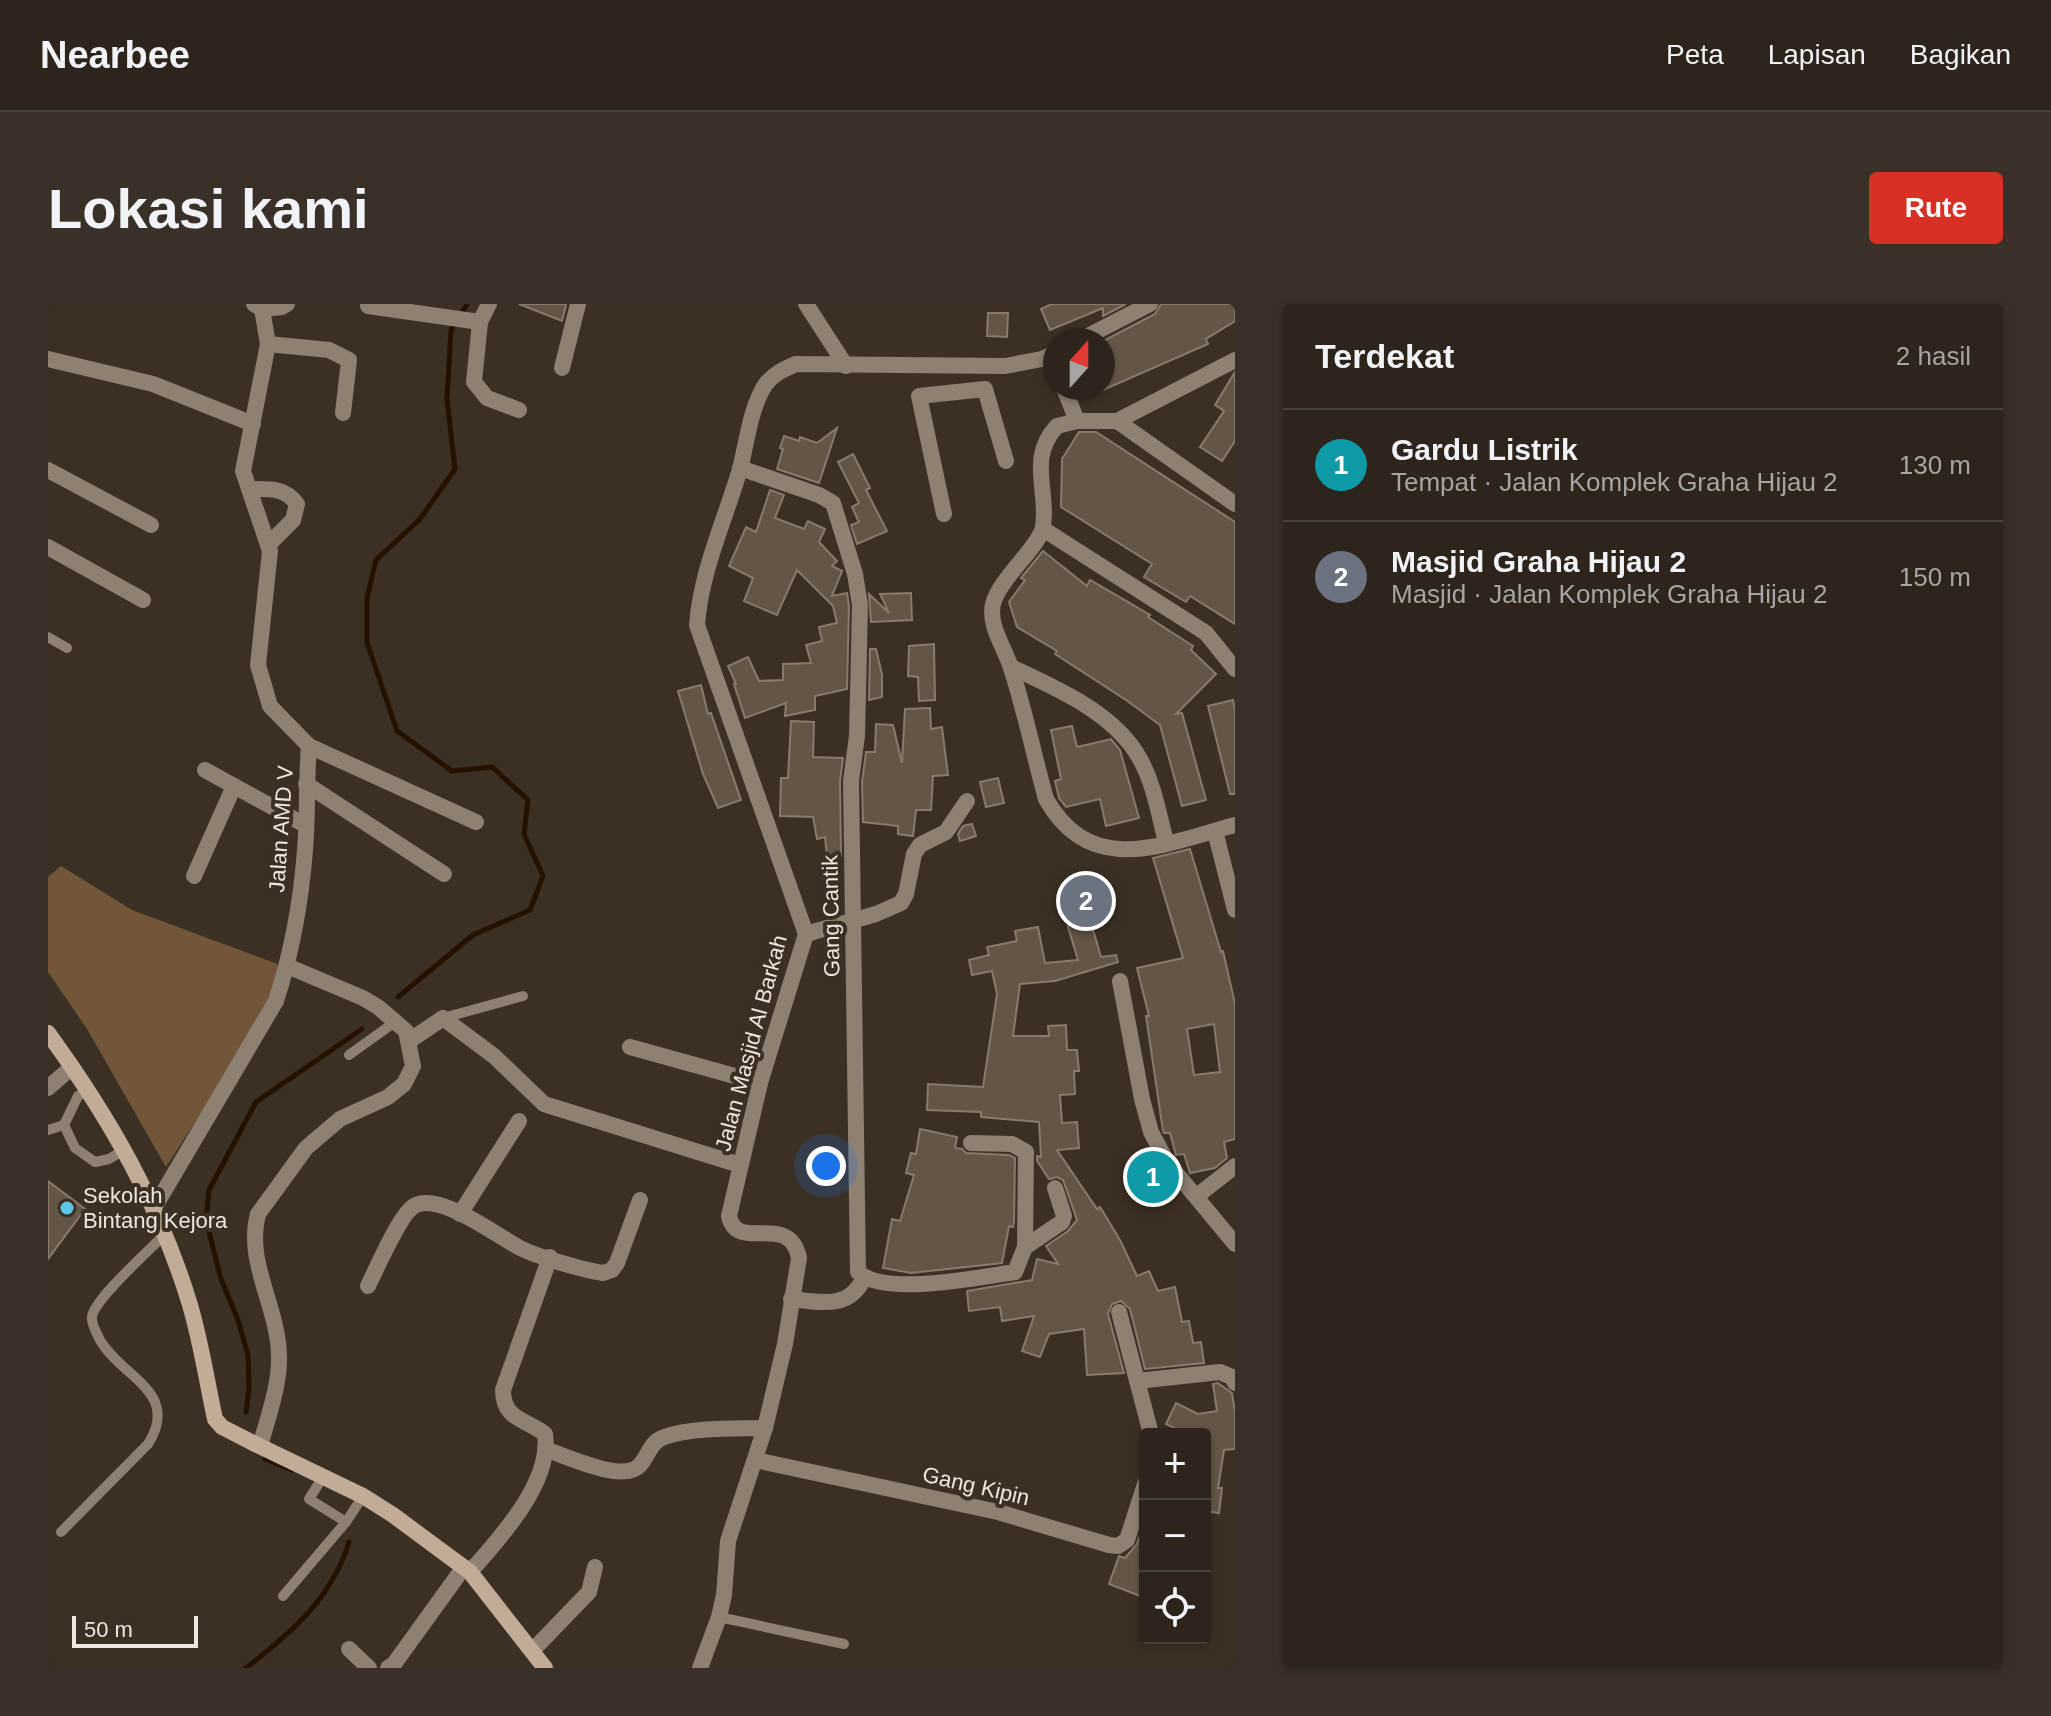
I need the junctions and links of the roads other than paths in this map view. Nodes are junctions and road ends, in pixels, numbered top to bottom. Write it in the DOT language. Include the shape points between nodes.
graph roads {
  1 [pos="287,304"];
  2 [pos="489,304"];
  3 [pos="578,304"];
  4 [pos="806,304"];
  5 [pos="1150,304"];
  6 [pos="258,306"];
  7 [pos="368,306"];
  8 [pos="473,322"];
  9 [pos="1103,328"];
  10 [pos="829,341"];
  11 [pos="268,344"];
  12 [pos="48,359"];
  13 [pos="1043,359"];
  14 [pos="1235,360"];
  15 [pos="818,365"];
  16 [pos="852,366"];
  17 [pos="943,367"];
  18 [pos="562,368"];
  19 [pos="949,392"];
  20 [pos="1069,400"];
  21 [pos="519,410"];
  22 [pos="343,413"];
  23 [pos="1077,421"];
  24 [pos="1117,421"];
  25 [pos="253,424"];
  26 [pos="1006,461"];
  27 [pos="740,468"];
  28 [pos="48,470"];
  29 [pos="249,489"];
  30 [pos="1235,504"];
  31 [pos="944,514"];
  32 [pos="151,525"];
  33 [pos="1043,529"];
  34 [pos="268,545"];
  35 [pos="48,547"];
  36 [pos="143,600"];
  37 [pos="48,637"];
  38 [pos="67,648"];
  39 [pos="1011,667"];
  40 [pos="1235,669"];
  41 [pos="309,746"];
  42 [pos="205,770"];
  43 [pos="306,784"];
  44 [pos="234,786"];
  45 [pos="967,801"];
  46 [pos="476,822"];
  47 [pos="305,825"];
  48 [pos="1235,825"];
  49 [pos="1215,831"];
  50 [pos="1166,842"];
  51 [pos="444,874"];
  52 [pos="194,876"];
  53 [pos="1235,910"];
  54 [pos="853,919"];
  55 [pos="806,934"];
  56 [pos="287,966"];
  57 [pos="1120,981"];
  58 [pos="523,996"];
  59 [pos="443,1018"];
  60 [pos="395,1022"];
  61 [pos="48,1033"];
  62 [pos="409,1041"];
  63 [pos="630,1047"];
  64 [pos="349,1055"];
  65 [pos="72,1067"];
  66 [pos="760,1083"];
  67 [pos="48,1088"];
  68 [pos="89,1090"];
  69 [pos="519,1121"];
  70 [pos="64,1125"];
  71 [pos="48,1130"];
  72 [pos="971,1143"];
  73 [pos="124,1150"];
  74 [pos="740,1165"];
  75 [pos="1235,1166"];
  76 [pos="1055,1188"];
  77 [pos="1197,1196"];
  78 [pos="640,1200"];
  79 [pos="154,1208"];
  80 [pos="460,1214"];
  81 [pos="165,1234"];
  82 [pos="1235,1244"];
  83 [pos="1025,1247"];
  84 [pos="550,1257"];
  85 [pos="864,1278"];
  86 [pos="368,1286"];
  87 [pos="791,1299"];
  88 [pos="1119,1312"];
  89 [pos="1137,1381"];
  90 [pos="1235,1383"];
  91 [pos="765,1428"];
  92 [pos="1149,1428"];
  93 [pos="256,1445"];
  94 [pos="546,1446"];
  95 [pos="755,1460"];
  96 [pos="322,1479"];
  97 [pos="361,1499"];
  98 [pos="1140,1500"];
  99 [pos="348,1520"];
  100 [pos="61,1532"];
  101 [pos="595,1567"];
  102 [pos="467,1569"];
  103 [pos="283,1596"];
  104 [pos="719,1617"];
  105 [pos="844,1644"];
  106 [pos="349,1649"];
  107 [pos="533,1650"];
  108 [pos="369,1668"];
  109 [pos="388,1668"];
  110 [pos="545,1668"];
  111 [pos="700,1668"];
  1 -- 6 [label="street"];
  2 -- 8 [label="street"];
  3 -- 18 [label="street"];
  4 -- 10 [label="street"];
  5 -- 9 [label="street"];
  6 -- 11 [label="street, Jalan AMD V"];
  7 -- 8 [label="street"];
  8 -- 21 [label="street" via="474,382 487,398"];
  10 -- 15 [label="street"];
  10 -- 16 [label="street"];
  11 -- 22 [label="street" via="329,350 349,360"];
  11 -- 25 [label="street, Jalan AMD V"];
  12 -- 25 [label="street" via="153,384"];
  13 -- 17 [label="street, Jalan Masjid Al Barkah" via="1005,366"];
  14 -- 24 [label="street"];
  15 -- 16 [label="street, Jalan Masjid Al Barkah"];
  15 -- 27 [label="street, Jalan Masjid Al Barkah" via="796,364 765,386"];
  16 -- 17 [label="street, Jalan Masjid Al Barkah"];
  17 -- 19 [label="street"];
  19 -- 26 [label="street" via="985,389"];
  19 -- 31 [label="street" via="919,396"];
  20 -- 23 [label="street"];
  23 -- 24 [label="street"];
  23 -- 33 [label="street" via="1057,426 1043,450"];
  24 -- 30 [label="street"];
  25 -- 29 [label="street, Jalan AMD V" via="243,471"];
  27 -- 54 [label="street, Gang Cantik" via="833,503 855,574 860,605 851,781"];
  27 -- 55 [label="street, Jalan Masjid Al Barkah" via="700,593 697,625"];
  28 -- 32 [label="street"];
  29 -- 34 [label="street, Jalan AMD V"];
  29 -- 34 [label="street" via="276,489 291,494 297,504 293,520"];
  33 -- 39 [label="street" via="993,603 993,624"];
  33 -- 40 [label="street" via="1206,633"];
  34 -- 41 [label="street, Jalan AMD V" via="258,665 270,706"];
  35 -- 36 [label="street"];
  37 -- 38 [label="lane"];
  39 -- 50 [label="street" via="1091,709 1133,748 1150,780"];
  39 -- 50 [label="street" via="1055,816 1080,837 1107,849 1124,852"];
  41 -- 43 [label="street, Jalan AMD V"];
  41 -- 46 [label="street"];
  42 -- 44 [label="street"];
  43 -- 47 [label="street, Jalan AMD V"];
  43 -- 51 [label="street"];
  44 -- 47 [label="street"];
  44 -- 52 [label="street"];
  45 -- 54 [label="street" via="946,832 920,845 914,854 901,903"];
  47 -- 56 [label="street, Jalan AMD V"];
  48 -- 49 [label="street"];
  49 -- 50 [label="street"];
  49 -- 53 [label="street"];
  54 -- 55 [label="street"];
  54 -- 85 [label="street, Gang Cantik" via="858,1272"];
  55 -- 66 [label="street, Jalan Masjid Al Barkah"];
  56 -- 60 [label="street" via="363,998"];
  56 -- 79 [label="street, Jalan AMD V" via="276,1001"];
  57 -- 77 [label="street" via="1151,1132 1167,1162"];
  58 -- 59 [label="lane"];
  59 -- 62 [label="street"];
  59 -- 74 [label="street" via="494,1056 544,1104"];
  60 -- 62 [label="street"];
  60 -- 64 [label="lane"];
  61 -- 65 [label="main road"];
  62 -- 93 [label="street" via="413,1066 404,1084 340,1119 306,1148 258,1214 255,1249 279,1356 273,1400"];
  63 -- 66 [label="street"];
  65 -- 67 [label="street"];
  65 -- 68 [label="main road"];
  66 -- 74 [label="street, Jalan Masjid Al Barkah"];
  68 -- 70 [label="lane" via="78,1096"];
  68 -- 73 [label="main road"];
  69 -- 80 [label="street"];
  70 -- 71 [label="lane"];
  70 -- 73 [label="lane" via="75,1148 95,1162"];
  72 -- 83 [label="street" via="1012,1144 1026,1152"];
  73 -- 79 [label="main road"];
  74 -- 87 [label="street, Jalan Masjid Al Barkah" via="730,1223 741,1232 792,1239 799,1258"];
  75 -- 77 [label="street"];
  76 -- 83 [label="street" via="1062,1222"];
  77 -- 82 [label="street"];
  78 -- 84 [label="street" via="617,1263 608,1273"];
  79 -- 81 [label="main road"];
  80 -- 84 [label="street" via="523,1249"];
  80 -- 86 [label="street" via="423,1202 412,1208"];
  81 -- 93 [label="main road" via="190,1306 215,1419"];
  81 -- 100 [label="lane" via="99,1300 92,1317 111,1358 148,1388 157,1405 156,1432"];
  83 -- 85 [label="street" via="1015,1272 954,1282 898,1284"];
  84 -- 94 [label="street" via="503,1390 507,1411 545,1434"];
  85 -- 87 [label="street" via="853,1295 836,1301"];
  87 -- 91 [label="street, Jalan Masjid Al Barkah"];
  88 -- 89 [label="street"];
  89 -- 90 [label="street" via="1220,1372"];
  89 -- 92 [label="street"];
  91 -- 94 [label="street" via="662,1437 639,1467 628,1472 598,1467"];
  91 -- 95 [label="street, Jalan Masjid Al Barkah"];
  93 -- 96 [label="main road"];
  94 -- 102 [label="street" via="527,1500"];
  95 -- 98 [label="street, Gang Kipin" via="986,1509 1118,1546 1127,1540"];
  95 -- 104 [label="street, Jalan Masjid Al Barkah" via="728,1541"];
  96 -- 97 [label="main road"];
  96 -- 99 [label="lane" via="309,1499"];
  97 -- 99 [label="lane"];
  97 -- 102 [label="main road" via="393,1515"];
  99 -- 103 [label="lane"];
  101 -- 107 [label="street" via="589,1592"];
  102 -- 107 [label="main road"];
  102 -- 109 [label="street"];
  104 -- 105 [label="lane"];
  104 -- 111 [label="street, Jalan Masjid Al Barkah"];
  106 -- 108 [label="street"];
  107 -- 110 [label="main road"];
}
